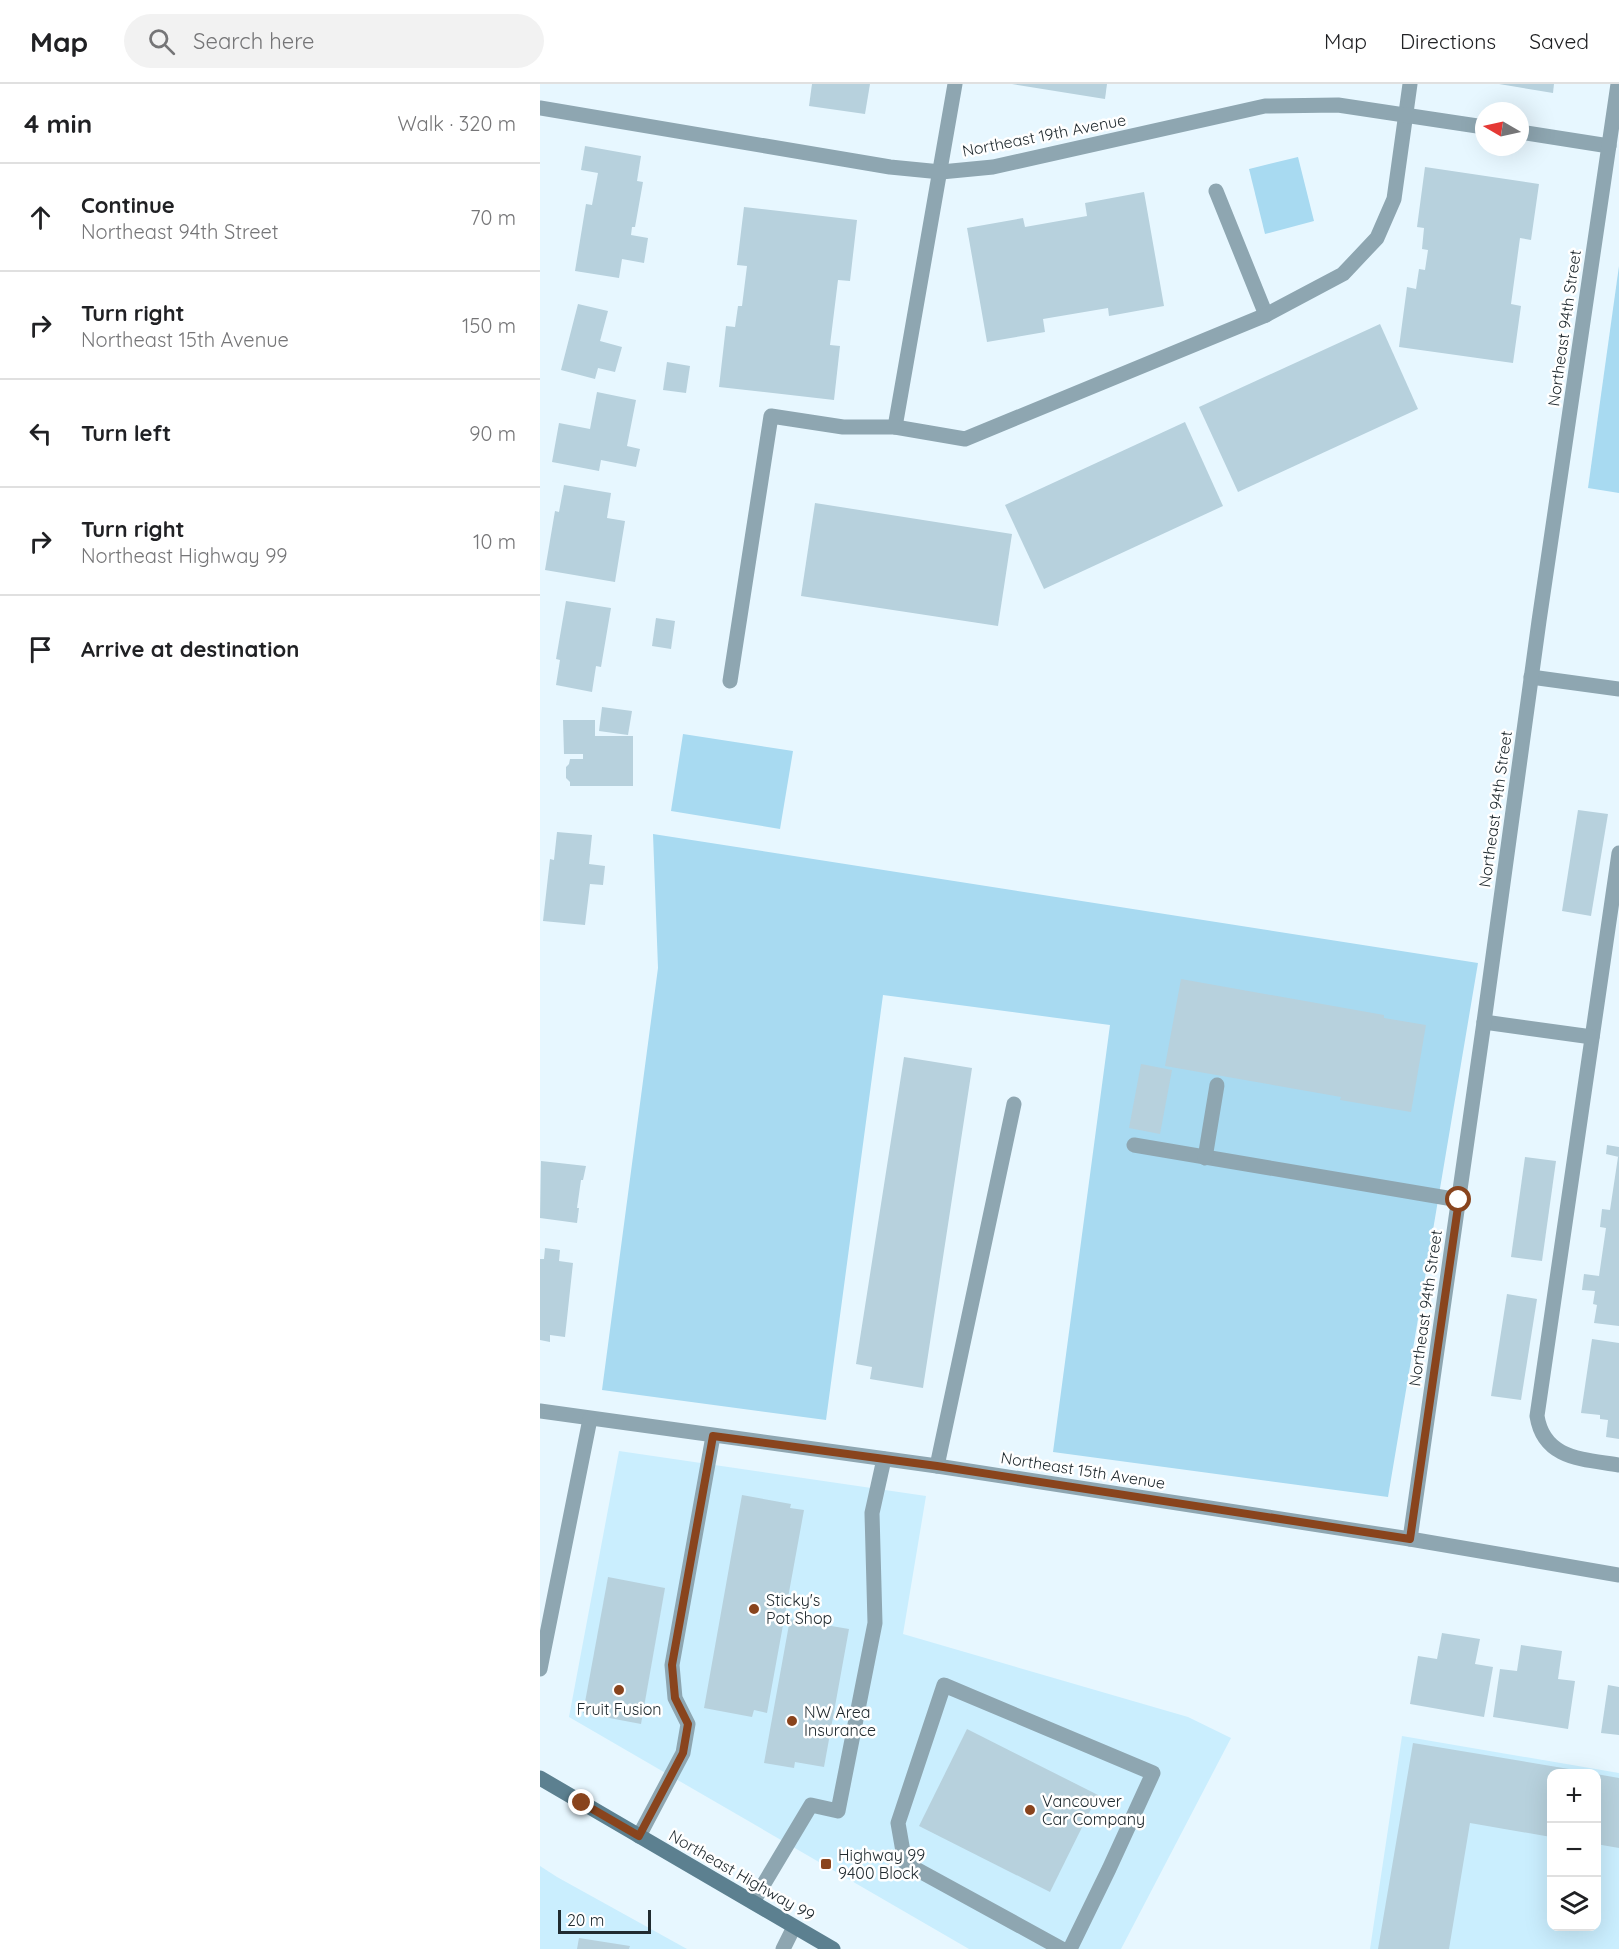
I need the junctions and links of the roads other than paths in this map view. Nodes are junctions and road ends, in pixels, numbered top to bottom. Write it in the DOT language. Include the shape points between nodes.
graph roads {
  1 [pos="955,84"];
  2 [pos="1410,84"];
  3 [pos="1618,84"];
  4 [pos="540,108"];
  5 [pos="1405,115"];
  6 [pos="1475,126"];
  7 [pos="1529,133"];
  8 [pos="1609,146"];
  9 [pos="941,172"];
  10 [pos="1216,191"];
  11 [pos="1266,315"];
  12 [pos="895,427"];
  13 [pos="1531,677"];
  14 [pos="730,681"];
  15 [pos="1619,689"];
  16 [pos="1619,853"];
  17 [pos="1484,1022"];
  18 [pos="1592,1036"];
  19 [pos="1217,1084"];
  20 [pos="1014,1104"];
  21 [pos="1134,1145"];
  22 [pos="1205,1158"];
  23 [pos="1459,1200"];
  24 [pos="540,1411"];
  25 [pos="590,1419"];
  26 [pos="713,1436"];
  27 [pos="884,1459"];
  28 [pos="1619,1465"];
  29 [pos="937,1466"];
  30 [pos="1410,1539"];
  31 [pos="1619,1575"];
  32 [pos="540,1669"];
  33 [pos="540,1778"];
  34 [pos="639,1836"];
  35 [pos="753,1902"];
  36 [pos="794,1927"];
  37 [pos="783,1949"];
  38 [pos="833,1949"];
  39 [pos="1062,1949"];
  40 [pos="1070,1949"];
  1 -- 9 [label="street"];
  2 -- 5 [label="street"];
  3 -- 8 [label="street, Northeast 94th Street"];
  4 -- 9 [label="street, Northeast 19th Avenue" via="890,167"];
  5 -- 6 [label="street, Northeast 19th Avenue"];
  5 -- 9 [label="street, Northeast 19th Avenue" via="1338,105 1266,106 993,167"];
  5 -- 11 [label="street" via="1394,199 1377,238 1343,274"];
  7 -- 8 [label="street"];
  8 -- 13 [label="street, Northeast 94th Street"];
  9 -- 12 [label="street"];
  10 -- 11 [label="street"];
  11 -- 12 [label="street" via="964,439"];
  12 -- 14 [label="street" via="843,427 771,416"];
  13 -- 15 [label="street"];
  13 -- 17 [label="street, Northeast 94th Street"];
  16 -- 18 [label="street"];
  17 -- 18 [label="street"];
  17 -- 23 [label="street, Northeast 94th Street"];
  18 -- 28 [label="street" via="1537,1416 1543,1436 1562,1453"];
  19 -- 22 [label="street"];
  20 -- 29 [label="street"];
  21 -- 22 [label="street"];
  22 -- 23 [label="street"];
  23 -- 30 [label="street, Northeast 94th Street"];
  24 -- 25 [label="street, Northeast 15th Avenue"];
  25 -- 26 [label="street, Northeast 15th Avenue"];
  25 -- 32 [label="street"];
  26 -- 27 [label="street, Northeast 15th Avenue"];
  26 -- 34 [label="street" via="672,1665 675,1698 688,1724 683,1753"];
  27 -- 29 [label="street, Northeast 15th Avenue"];
  27 -- 35 [label="street" via="872,1513 875,1623 838,1811 811,1805"];
  29 -- 30 [label="street, Northeast 15th Avenue"];
  30 -- 31 [label="street, Northeast 15th Avenue"];
  33 -- 34 [label="main road, Northeast Highway 99"];
  34 -- 35 [label="main road, Northeast Highway 99"];
  35 -- 36 [label="main road, Northeast Highway 99"];
  36 -- 37 [label="street"];
  36 -- 38 [label="main road, Northeast Highway 99"];
  39 -- 40 [label="street" via="905,1863 898,1822 944,1685 1153,1773"];
}
